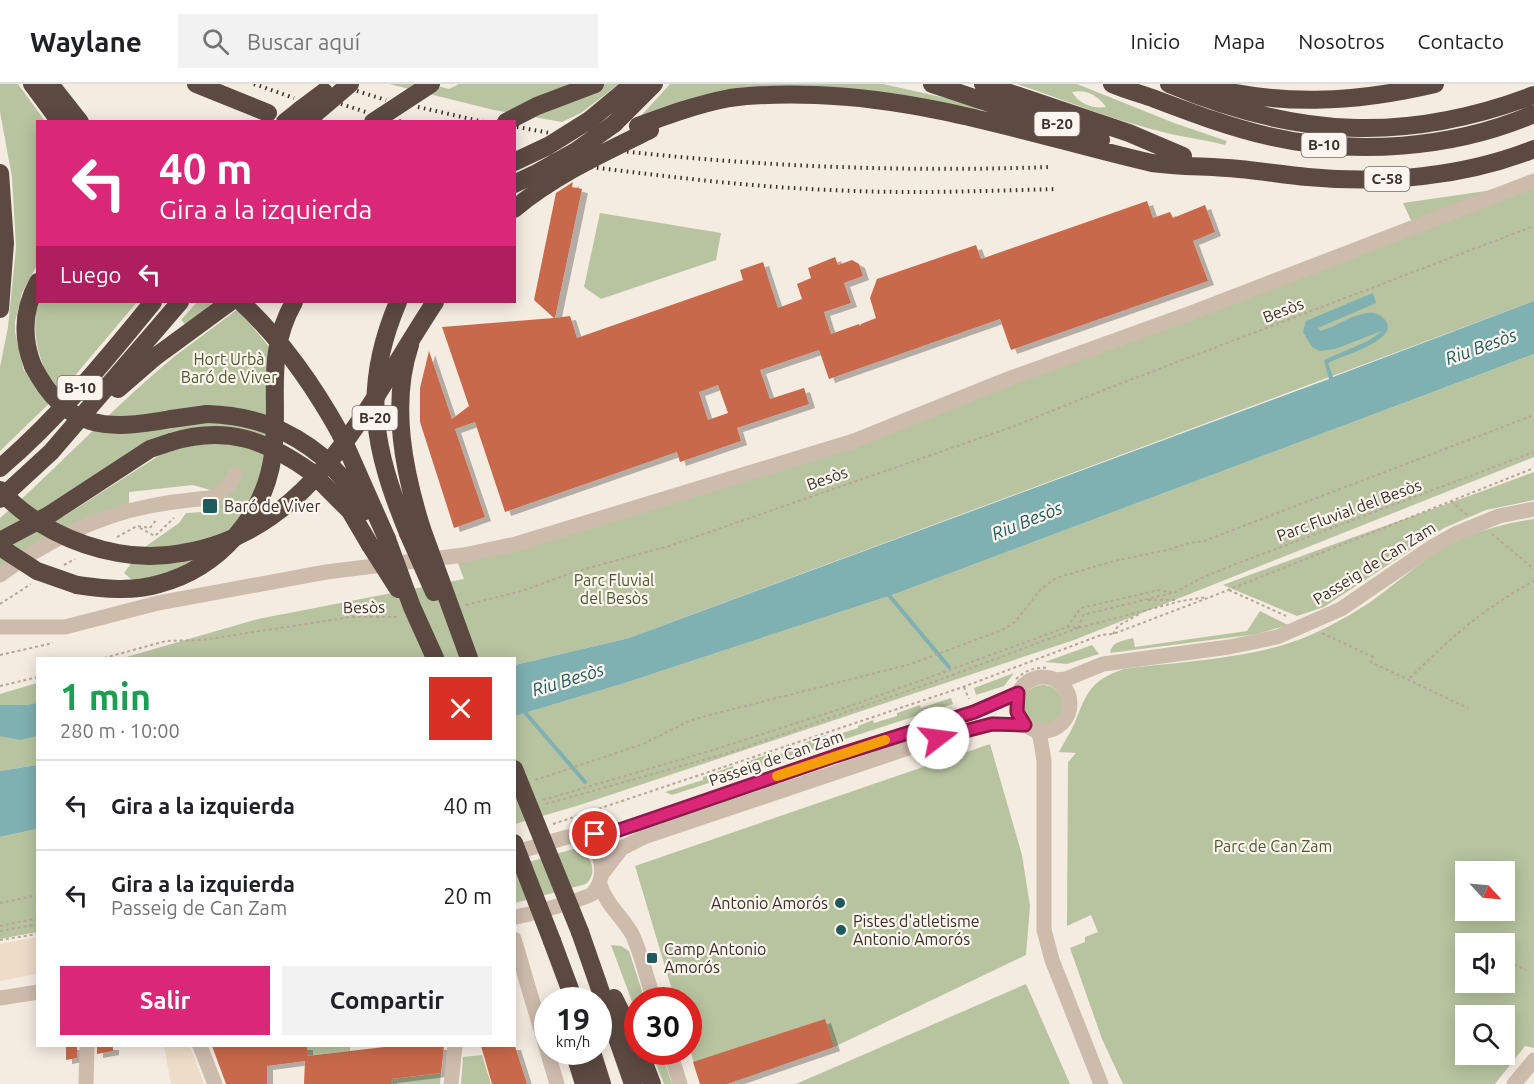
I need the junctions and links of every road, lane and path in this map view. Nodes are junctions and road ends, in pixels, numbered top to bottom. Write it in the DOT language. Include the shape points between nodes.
graph roads {
  1 [pos="32,84"];
  2 [pos="50,84"];
  3 [pos="196,84"];
  4 [pos="335,84"];
  5 [pos="350,84"];
  6 [pos="432,84"];
  7 [pos="595,84"];
  8 [pos="633,84"];
  9 [pos="654,84"];
  10 [pos="932,84"];
  11 [pos="983,84"];
  12 [pos="1112,84"];
  13 [pos="1169,84"];
  14 [pos="1197,84"];
  15 [pos="1435,84"];
  16 [pos="1534,95"];
  17 [pos="1534,114"];
  18 [pos="308,115"];
  19 [pos="276,117"];
  20 [pos="59,120"];
  21 [pos="78,120"];
  22 [pos="376,120"];
  23 [pos="510,120"];
  24 [pos="644,128"];
  25 [pos="1534,149"];
  26 [pos="576,151"];
  27 [pos="1183,156"];
  28 [pos="516,161"];
  29 [pos="1237,168"];
  30 [pos="0,172"];
  31 [pos="1534,181"];
  32 [pos="516,183"];
  33 [pos="516,207"];
  34 [pos="1534,226"];
  35 [pos="36,286"];
  36 [pos="152,303"];
  37 [pos="179,303"];
  38 [pos="229,303"];
  39 [pos="242,303"];
  40 [pos="294,303"];
  41 [pos="398,303"];
  42 [pos="430,303"];
  43 [pos="434,303"];
  44 [pos="0,309"];
  45 [pos="1534,415"];
  46 [pos="51,452"];
  47 [pos="1534,452"];
  48 [pos="0,468"];
  49 [pos="1534,468"];
  50 [pos="235,474"];
  51 [pos="0,490"];
  52 [pos="0,499"];
  53 [pos="1450,501"];
  54 [pos="1534,509"];
  55 [pos="160,515"];
  56 [pos="174,518"];
  57 [pos="1472,518"];
  58 [pos="137,526"];
  59 [pos="1487,530"];
  60 [pos="415,531"];
  61 [pos="109,540"];
  62 [pos="0,541"];
  63 [pos="378,542"];
  64 [pos="0,547"];
  65 [pos="82,555"];
  66 [pos="64,565"];
  67 [pos="1534,569"];
  68 [pos="0,575"];
  69 [pos="38,580"];
  70 [pos="1534,581"];
  71 [pos="1229,590"];
  72 [pos="1173,593"];
  73 [pos="1213,596"];
  74 [pos="1142,600"];
  75 [pos="1180,601"];
  76 [pos="0,604"];
  77 [pos="460,606"];
  78 [pos="408,612"];
  79 [pos="1141,612"];
  80 [pos="1290,618"];
  81 [pos="0,627"];
  82 [pos="65,627"];
  83 [pos="1067,627"];
  84 [pos="1078,628"];
  85 [pos="1317,630"];
  86 [pos="1113,633"];
  87 [pos="0,655"];
  88 [pos="108,657"];
  89 [pos="434,657"];
  90 [pos="467,657"];
  91 [pos="1056,675"];
  92 [pos="36,677"];
  93 [pos="1408,679"];
  94 [pos="0,686"];
  95 [pos="963,687"];
  96 [pos="1014,689"];
  97 [pos="971,704"];
  98 [pos="1468,708"];
  99 [pos="1037,729"];
  100 [pos="516,774"];
  101 [pos="535,780"];
  102 [pos="557,797"];
  103 [pos="543,805"];
  104 [pos="553,824"];
  105 [pos="577,837"];
  106 [pos="516,848"];
  107 [pos="516,852"];
  108 [pos="601,879"];
  109 [pos="36,895"];
  110 [pos="0,903"];
  111 [pos="516,916"];
  112 [pos="36,918"];
  113 [pos="36,924"];
  114 [pos="0,926"];
  115 [pos="0,931"];
  116 [pos="580,933"];
  117 [pos="36,934"];
  118 [pos="0,940"];
  119 [pos="552,940"];
  120 [pos="516,946"];
  121 [pos="1515,964"];
  122 [pos="1526,970"];
  123 [pos="560,987"];
  124 [pos="569,987"];
  125 [pos="650,987"];
  126 [pos="36,992"];
  127 [pos="0,998"];
  128 [pos="624,1019"];
  129 [pos="87,1047"];
  130 [pos="200,1047"];
  131 [pos="455,1047"];
  132 [pos="1534,1060"];
  133 [pos="578,1065"];
  134 [pos="596,1065"];
  135 [pos="645,1065"];
  136 [pos="674,1065"];
  137 [pos="86,1084"];
  138 [pos="215,1084"];
  139 [pos="451,1084"];
  140 [pos="557,1084"];
  141 [pos="584,1084"];
  142 [pos="603,1084"];
  143 [pos="633,1084"];
  144 [pos="652,1084"];
  145 [pos="680,1084"];
  146 [pos="1101,1084"];
  147 [pos="1514,1084"];
  1 -- 20 [label="highway"];
  2 -- 21 [label="highway"];
  3 -- 19 [label="highway"];
  4 -- 18 [label="highway, bridge"];
  5 -- 18 [label="highway, bridge"];
  6 -- 22 [label="highway, bridge"];
  7 -- 23 [label="highway"];
  8 -- 28 [label="highway, bridge" via="591,119"];
  9 -- 26 [label="highway, bridge" via="614,124"];
  10 -- 27 [label="highway, B-20" via="1127,148"];
  11 -- 27 [label="highway" via="1129,133"];
  12 -- 17 [label="highway, B-10" via="1238,128 1334,146 1439,140 1491,129"];
  13 -- 16 [label="highway" via="1260,116 1362,129 1446,122"];
  14 -- 15 [label="highway" via="1245,96 1298,99 1361,98"];
  18 -- 19 [label="highway"];
  24 -- 26 [label="highway, bridge"];
  24 -- 29 [label="highway" via="772,94 860,97 985,120 1152,163"];
  24 -- 33 [label="highway, bridge"];
  25 -- 29 [label="highway, C-58" via="1475,167 1405,178 1344,179"];
  26 -- 32 [label="highway, bridge"];
  27 -- 29 [label="highway, C-58"];
  30 -- 44 [label="highway" via="4,243"];
  31 -- 82 [label="street" via="854,441 719,483 485,551 326,572 158,603"];
  34 -- 77 [label="path, Besòs" via="998,432 669,546"];
  35 -- 63 [label="highway, bridge" via="28,304 26,346 46,389 60,404 91,422 123,426 207,414 242,417 270,425 305,442 338,471"];
  36 -- 48 [label="highway, B-10" via="47,424"];
  37 -- 46 [label="highway, B-10"];
  38 -- 46 [label="highway" via="155,357"];
  39 -- 63 [label="highway, B-20, bridge" via="302,372 341,435"];
  40 -- 64 [label="highway, bridge" via="275,354 270,469 258,502 231,542 183,576 159,585 127,589 77,585 37,571"];
  41 -- 60 [label="highway, B-20" via="377,369 374,415 390,490"];
  42 -- 60 [label="highway" via="409,347 402,379 406,468"];
  43 -- 51 [label="highway, bridge" via="365,412 321,471 276,514 235,538 171,555 105,551 47,527"];
  45 -- 101 [label="path" via="1204,541 1056,578 1041,589 1015,622 930,658 710,715 643,744"];
  46 -- 52 [label="highway, B-10"];
  47 -- 72 [label="path, Parc Fluvial del Besòs" via="1236,564"];
  49 -- 53 [label="path"];
  50 -- 68 [label="street" via="226,490 218,495 150,506 87,525"];
  53 -- 57 [label="path"];
  53 -- 71 [label="path"];
  54 -- 91 [label="street, Passeig de Can Zam" via="1499,516 1455,534 1341,609 1277,637 1103,664 1066,679"];
  55 -- 58 [label="path" via="150,528"];
  56 -- 58 [label="path" via="155,536"];
  58 -- 61 [label="path"];
  59 -- 67 [label="path"];
  60 -- 90 [label="highway, bridge"];
  62 -- 63 [label="highway, bridge" via="49,515 150,449 203,435 240,436 278,451 311,472"];
  63 -- 78 [label="highway, bridge"];
  65 -- 66 [label="path"];
  69 -- 76 [label="path"];
  70 -- 93 [label="path" via="1469,622"];
  71 -- 73 [label="path"];
  71 -- 80 [label="path"];
  72 -- 74 [label="path, Parc Fluvial del Besòs"];
  72 -- 83 [label="path, Parc Fluvial del Besòs" via="1159,590 1081,608"];
  73 -- 75 [label="path"];
  73 -- 86 [label="path"];
  74 -- 75 [label="path"];
  74 -- 84 [label="path, Parc Fluvial del Besòs" via="1083,615"];
  75 -- 79 [label="path"];
  78 -- 88 [label="path, Besòs" via="392,618 351,617 202,640 166,641"];
  78 -- 89 [label="highway, bridge"];
  79 -- 84 [label="path"];
  79 -- 86 [label="path"];
  81 -- 82 [label="street"];
  82 -- 87 [label="path" via="54,642"];
  83 -- 84 [label="path"];
  83 -- 102 [label="path, Parc Fluvial del Besòs" via="859,703"];
  84 -- 103 [label="path, Parc Fluvial del Besòs" via="728,753"];
  85 -- 93 [label="path"];
  86 -- 95 [label="path"];
  91 -- 96 [label="street" via="1035,678"];
  91 -- 96 [label="path" via="1040,667 1032,669 1024,672"];
  91 -- 99 [label="street" via="1069,694 1071,709 1064,722"];
  92 -- 94 [label="path"];
  93 -- 98 [label="path"];
  95 -- 97 [label="path"];
  95 -- 104 [label="path"];
  96 -- 99 [label="street" via="1017,712"];
  96 -- 105 [label="street, Passeig de Can Zam" via="974,712 613,832"];
  99 -- 108 [label="street, Passeig de Can Zam" via="992,724 938,738 644,837 622,848"];
  99 -- 146 [label="street" via="1044,760 1044,930"];
  100 -- 116 [label="highway, bridge"];
  105 -- 107 [label="street, Passeig de Can Zam"];
  105 -- 108 [label="street" via="595,849 601,861"];
  106 -- 119 [label="highway, bridge"];
  108 -- 111 [label="street, Passeig de Can Zam" via="590,896"];
  108 -- 125 [label="street" via="602,893 633,937"];
  109 -- 110 [label="path"];
  112 -- 114 [label="path"];
  113 -- 115 [label="path"];
  116 -- 128 [label="highway"];
  116 -- 143 [label="highway"];
  117 -- 118 [label="path"];
  119 -- 123 [label="highway"];
  119 -- 124 [label="highway"];
  120 -- 140 [label="street"];
  121 -- 122 [label="path"];
  126 -- 127 [label="street"];
  129 -- 137 [label="street"];
  130 -- 138 [label="street"];
  131 -- 139 [label="street"];
  132 -- 147 [label="street"];
  133 -- 141 [label="highway"];
  134 -- 142 [label="highway"];
  135 -- 144 [label="highway"];
  136 -- 145 [label="street"];
}
